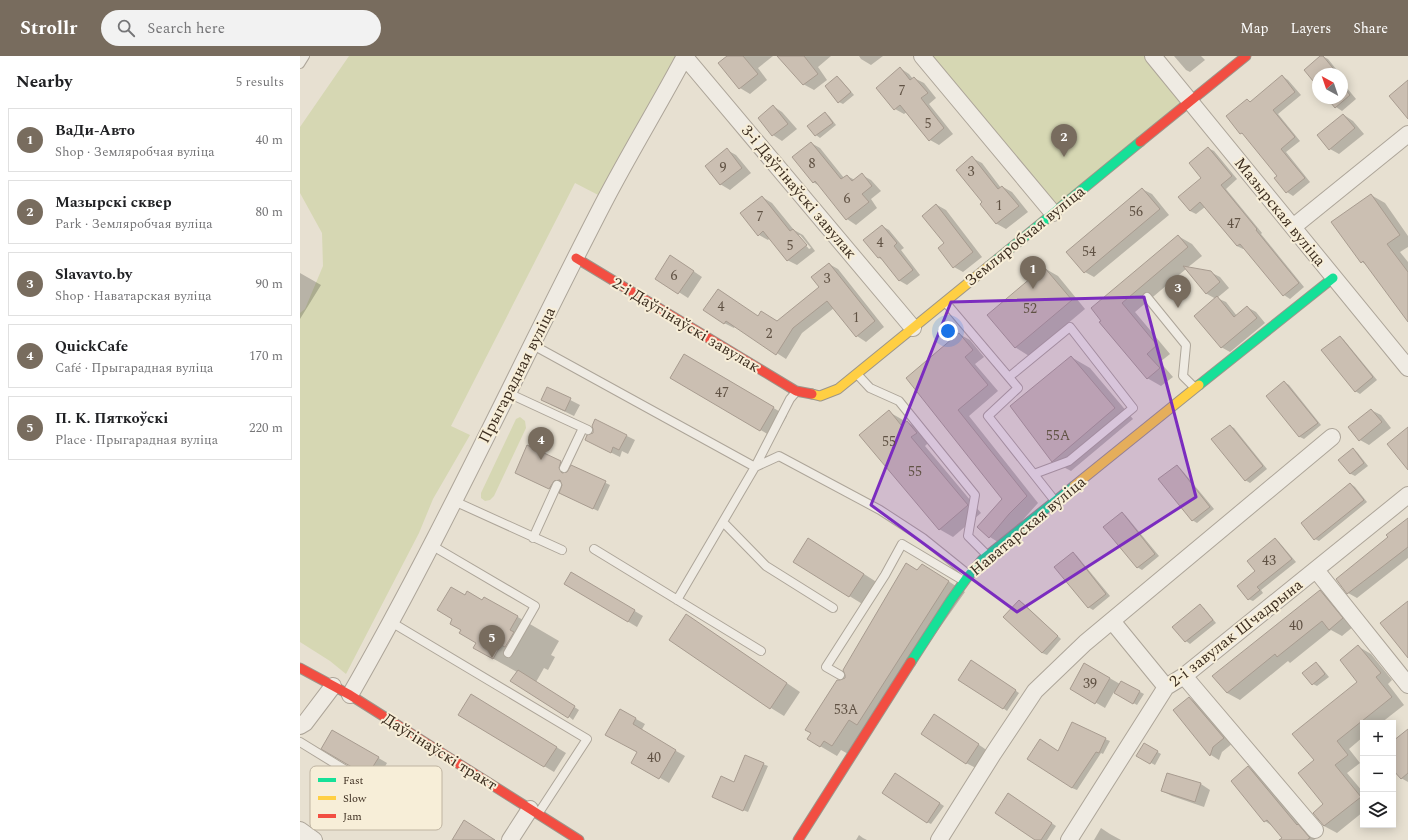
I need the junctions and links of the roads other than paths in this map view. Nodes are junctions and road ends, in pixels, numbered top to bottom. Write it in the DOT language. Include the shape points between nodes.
graph roads {
  1 [pos="305,56"];
  2 [pos="922,56"];
  3 [pos="1153,56"];
  4 [pos="1246,56"];
  5 [pos="685,57"];
  6 [pos="300,64"];
  7 [pos="1190,101"];
  8 [pos="1408,134"];
  9 [pos="1054,213"];
  10 [pos="1293,227"];
  11 [pos="576,258"];
  12 [pos="1333,278"];
  13 [pos="1147,297"];
  14 [pos="945,302"];
  15 [pos="913,328"];
  16 [pos="532,345"];
  17 [pos="1408,368"];
  18 [pos="857,373"];
  19 [pos="1009,377"];
  20 [pos="1196,388"];
  21 [pos="796,391"];
  22 [pos="508,393"];
  23 [pos="1332,437"];
  24 [pos="755,467"];
  25 [pos="564,468"];
  26 [pos="1034,474"];
  27 [pos="557,485"];
  28 [pos="1408,495"];
  29 [pos="454,501"];
  30 [pos="1055,501"];
  31 [pos="722,522"];
  32 [pos="533,538"];
  33 [pos="431,545"];
  34 [pos="594,549"];
  35 [pos="562,550"];
  36 [pos="988,556"];
  37 [pos="1316,570"];
  38 [pos="967,578"];
  39 [pos="677,600"];
  40 [pos="832,608"];
  41 [pos="1112,621"];
  42 [pos="390,622"];
  43 [pos="761,651"];
  44 [pos="508,654"];
  45 [pos="300,668"];
  46 [pos="840,675"];
  47 [pos="1184,676"];
  48 [pos="333,686"];
  49 [pos="1408,686"];
  50 [pos="1166,687"];
  51 [pos="350,695"];
  52 [pos="300,726"];
  53 [pos="300,742"];
  54 [pos="340,766"];
  55 [pos="534,812"];
  56 [pos="300,830"];
  57 [pos="1315,830"];
  58 [pos="314,840"];
  59 [pos="510,840"];
  60 [pos="579,840"];
  61 [pos="798,840"];
  62 [pos="939,840"];
  63 [pos="1069,840"];
  1 -- 6 [label="lane"];
  2 -- 9 [label="street"];
  3 -- 7 [label="street, Мазырская вуліца"];
  4 -- 7 [label="street, Земляробчая вуліца"];
  5 -- 11 [label="street, Прыгарадная вуліца" via="605,200"];
  5 -- 15 [label="street, 3-і Даўгінаўскі завулак"];
  7 -- 9 [label="street, Земляробчая вуліца"];
  7 -- 10 [label="street, Мазырская вуліца"];
  8 -- 10 [label="street"];
  9 -- 14 [label="street, Земляробчая вуліца"];
  10 -- 12 [label="street, Мазырская вуліца"];
  11 -- 16 [label="street, Прыгарадная вуліца"];
  11 -- 21 [label="street, 2-і Даўгінаўскі завулак"];
  12 -- 17 [label="street, Мазырская вуліца"];
  12 -- 20 [label="street, Наватарская вуліца"];
  13 -- 20 [label="lane" via="1186,345 1183,376"];
  14 -- 15 [label="street, Земляробчая вуліца"];
  14 -- 19 [label="lane"];
  15 -- 18 [label="street, Земляробчая вуліца"];
  16 -- 22 [label="street, Прыгарадная вуліца"];
  16 -- 24 [label="lane"];
  18 -- 21 [label="street, Земляробчая вуліца" via="838,389 820,396"];
  18 -- 36 [label="lane" via="870,388 899,401 975,495 968,536"];
  19 -- 26 [label="lane" via="1018,388 988,416"];
  19 -- 26 [label="lane" via="1070,327 1133,408 1069,461"];
  20 -- 30 [label="street, Наватарская вуліца"];
  21 -- 24 [label="lane"];
  22 -- 25 [label="lane" via="585,429"];
  22 -- 29 [label="street, Прыгарадная вуліца"];
  23 -- 41 [label="street"];
  24 -- 31 [label="lane"];
  24 -- 38 [label="lane" via="779,456 880,510 923,538"];
  26 -- 30 [label="lane"];
  27 -- 32 [label="lane"];
  28 -- 37 [label="street, 2-і завулак Шчадрына"];
  29 -- 32 [label="lane"];
  29 -- 33 [label="street, Прыгарадная вуліца"];
  30 -- 36 [label="street, Наватарская вуліца"];
  31 -- 39 [label="lane"];
  31 -- 40 [label="lane" via="766,566"];
  32 -- 35 [label="lane"];
  33 -- 42 [label="street, Прыгарадная вуліца"];
  33 -- 44 [label="lane" via="535,606"];
  34 -- 39 [label="lane"];
  36 -- 38 [label="street, Наватарская вуліца"];
  37 -- 47 [label="street, 2-і завулак Шчадрына"];
  37 -- 49 [label="street, 2-і завулак Шчадрына"];
  38 -- 46 [label="lane" via="902,544 826,667"];
  38 -- 61 [label="street, Наватарская вуліца" via="883,700"];
  39 -- 43 [label="lane"];
  41 -- 50 [label="street"];
  41 -- 62 [label="street" via="1084,643 1035,691"];
  42 -- 51 [label="street, Прыгарадная вуліца"];
  42 -- 55 [label="lane" via="587,739"];
  45 -- 48 [label="street, Даўгінаўскі тракт"];
  47 -- 50 [label="street, 2-і завулак Шчадрына"];
  47 -- 57 [label="street"];
  48 -- 51 [label="street, Даўгінаўскі тракт"];
  48 -- 52 [label="street" via="306,723"];
  50 -- 63 [label="street, 2-і завулак Шчадрына"];
  51 -- 55 [label="street, Даўгінаўскі тракт"];
  53 -- 54 [label="lane"];
  55 -- 59 [label="street"];
  55 -- 60 [label="street, Даўгінаўскі тракт"];
  56 -- 58 [label="street"];
}
